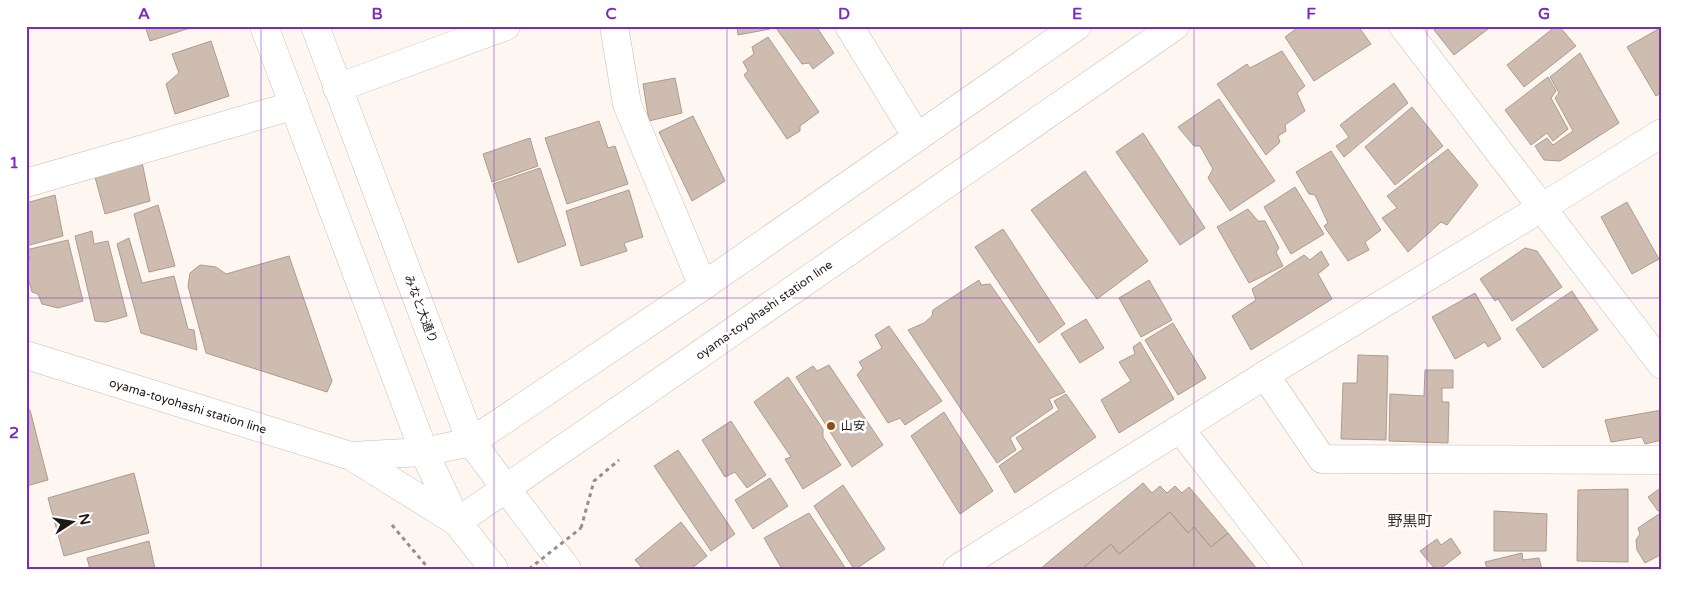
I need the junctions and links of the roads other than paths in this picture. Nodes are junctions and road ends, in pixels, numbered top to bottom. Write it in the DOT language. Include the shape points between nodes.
graph roads {
  1 [pos="264,26"];
  2 [pos="315,26"];
  3 [pos="506,26"];
  4 [pos="614,26"];
  5 [pos="849,26"];
  6 [pos="1077,26"];
  7 [pos="1175,26"];
  8 [pos="1402,26"];
  9 [pos="337,88"];
  10 [pos="292,106"];
  11 [pos="1662,133"];
  12 [pos="917,137"];
  13 [pos="26,183"];
  14 [pos="1540,208"];
  15 [pos="703,286"];
  16 [pos="26,355"];
  17 [pos="1662,365"];
  18 [pos="1265,375"];
  19 [pos="1180,429"];
  20 [pos="471,442"];
  21 [pos="424,452"];
  22 [pos="351,456"];
  23 [pos="1662,460"];
  24 [pos="505,489"];
  25 [pos="457,522"];
  26 [pos="494,569"];
  27 [pos="568,569"];
  28 [pos="957,569"];
  29 [pos="1289,569"];
  1 -- 10 [label="street"];
  2 -- 9 [label="street, みなと大通り"];
  3 -- 9 [label="street"];
  4 -- 15 [label="street" via="627,104"];
  5 -- 12 [label="street"];
  6 -- 12 [label="street, oyama-toyohashi station line"];
  7 -- 24 [label="street, oyama-toyohashi station line"];
  8 -- 14 [label="street"];
  9 -- 20 [label="street, みなと大通り"];
  10 -- 13 [label="street"];
  10 -- 21 [label="street"];
  11 -- 14 [label="street"];
  12 -- 15 [label="street, oyama-toyohashi station line"];
  14 -- 17 [label="street"];
  14 -- 18 [label="street"];
  15 -- 20 [label="street, oyama-toyohashi station line"];
  16 -- 22 [label="street, oyama-toyohashi station line"];
  18 -- 19 [label="street"];
  18 -- 23 [label="street" via="1322,459"];
  19 -- 28 [label="street"];
  19 -- 29 [label="street"];
  20 -- 21 [label="street, oyama-toyohashi station line"];
  20 -- 24 [label="street, みなと大通り"];
  21 -- 22 [label="street, oyama-toyohashi station line"];
  21 -- 25 [label="street"];
  22 -- 25 [label="street, oyama-toyohashi station line"];
  24 -- 25 [label="street, oyama-toyohashi station line"];
  24 -- 27 [label="street, みなと大通り"];
  25 -- 26 [label="street"];
}
